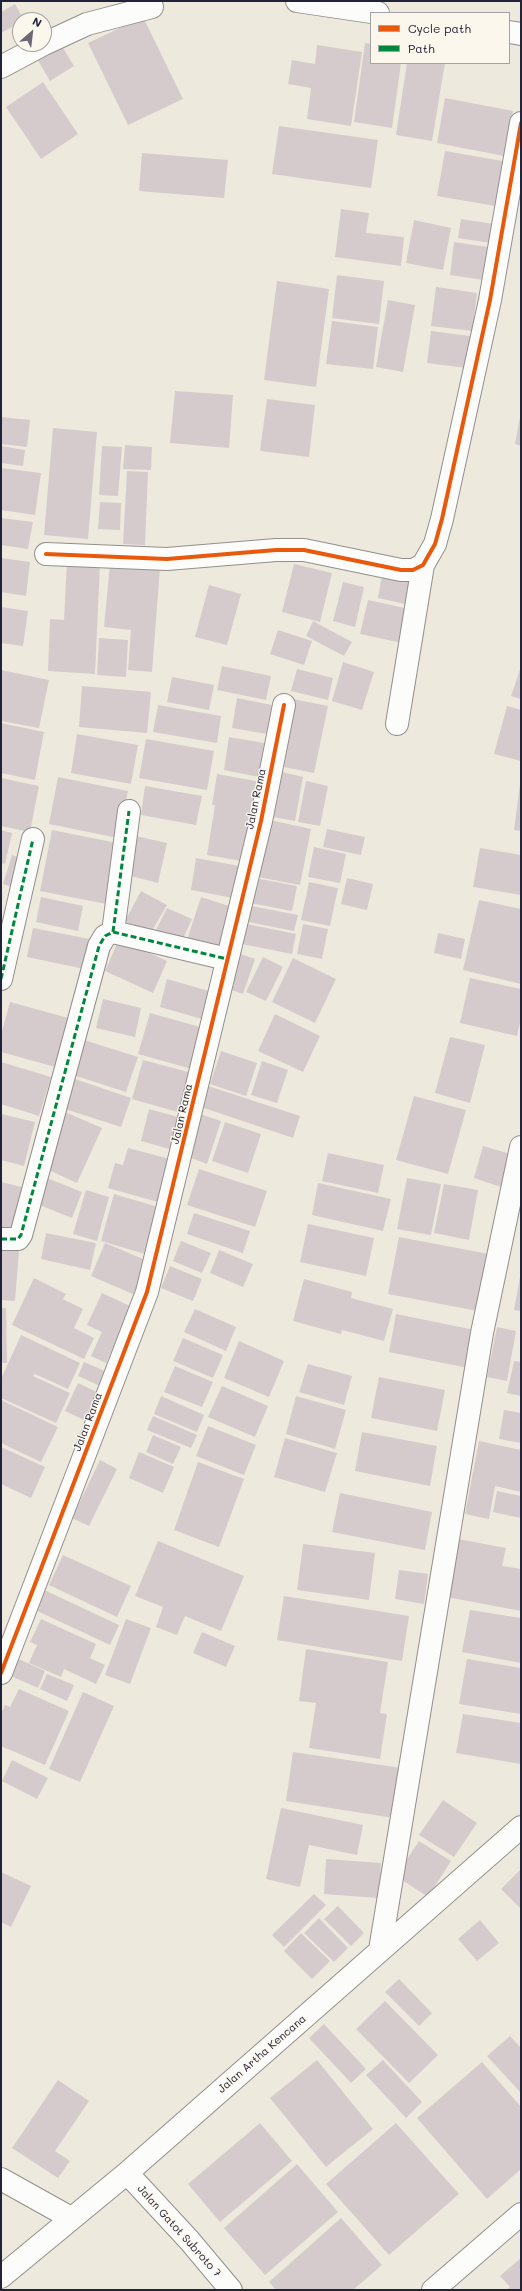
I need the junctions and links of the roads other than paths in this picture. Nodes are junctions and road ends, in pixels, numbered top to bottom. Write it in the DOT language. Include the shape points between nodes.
graph roads {
  1 [pos="297,1"];
  2 [pos="152,7"];
  3 [pos="371,12"];
  4 [pos="510,32"];
  5 [pos="521,34"];
  6 [pos="52,40"];
  7 [pos="29,52"];
  8 [pos="1,67"];
  9 [pos="521,123"];
  10 [pos="46,554"];
  11 [pos="423,565"];
  12 [pos="284,705"];
  13 [pos="397,724"];
  14 [pos="129,811"];
  15 [pos="33,839"];
  16 [pos="113,932"];
  17 [pos="227,959"];
  18 [pos="1,979"];
  19 [pos="521,1148"];
  20 [pos="1,1239"];
  21 [pos="1,1674"];
  22 [pos="521,1827"];
  23 [pos="380,1950"];
  24 [pos="127,2173"];
  25 [pos="1,2179"];
  26 [pos="521,2214"];
  27 [pos="71,2218"];
  28 [pos="1,2277"];
  29 [pos="231,2290"];
  30 [pos="433,2290"];
  1 -- 3 [label="street"];
  2 -- 6 [label="street" via="87,24"];
  4 -- 5 [label="street"];
  7 -- 8 [label="street"];
  9 -- 11 [label="street" via="490,300 444,512 435,544"];
  10 -- 11 [label="street" via="167,559 304,550 401,570 413,570"];
  11 -- 13 [label="street"];
  12 -- 17 [label="street, Jalan Rama" via="261,821"];
  14 -- 16 [label="street"];
  15 -- 18 [label="street"];
  16 -- 17 [label="street"];
  16 -- 20 [label="street" via="105,936 99,946 21,1235 18,1239"];
  17 -- 21 [label="street, Jalan Rama" via="157,1260 147,1292"];
  19 -- 23 [label="street" via="480,1341"];
  22 -- 23 [label="street, Jalan Artha Kencana"];
  23 -- 24 [label="street, Jalan Artha Kencana"];
  24 -- 27 [label="street, Jalan Artha Kencana"];
  24 -- 29 [label="street, Jalan Gatot Subroto 7"];
  25 -- 27 [label="street"];
  26 -- 30 [label="street"];
  27 -- 28 [label="street, Jalan Artha Kencana"];
}
